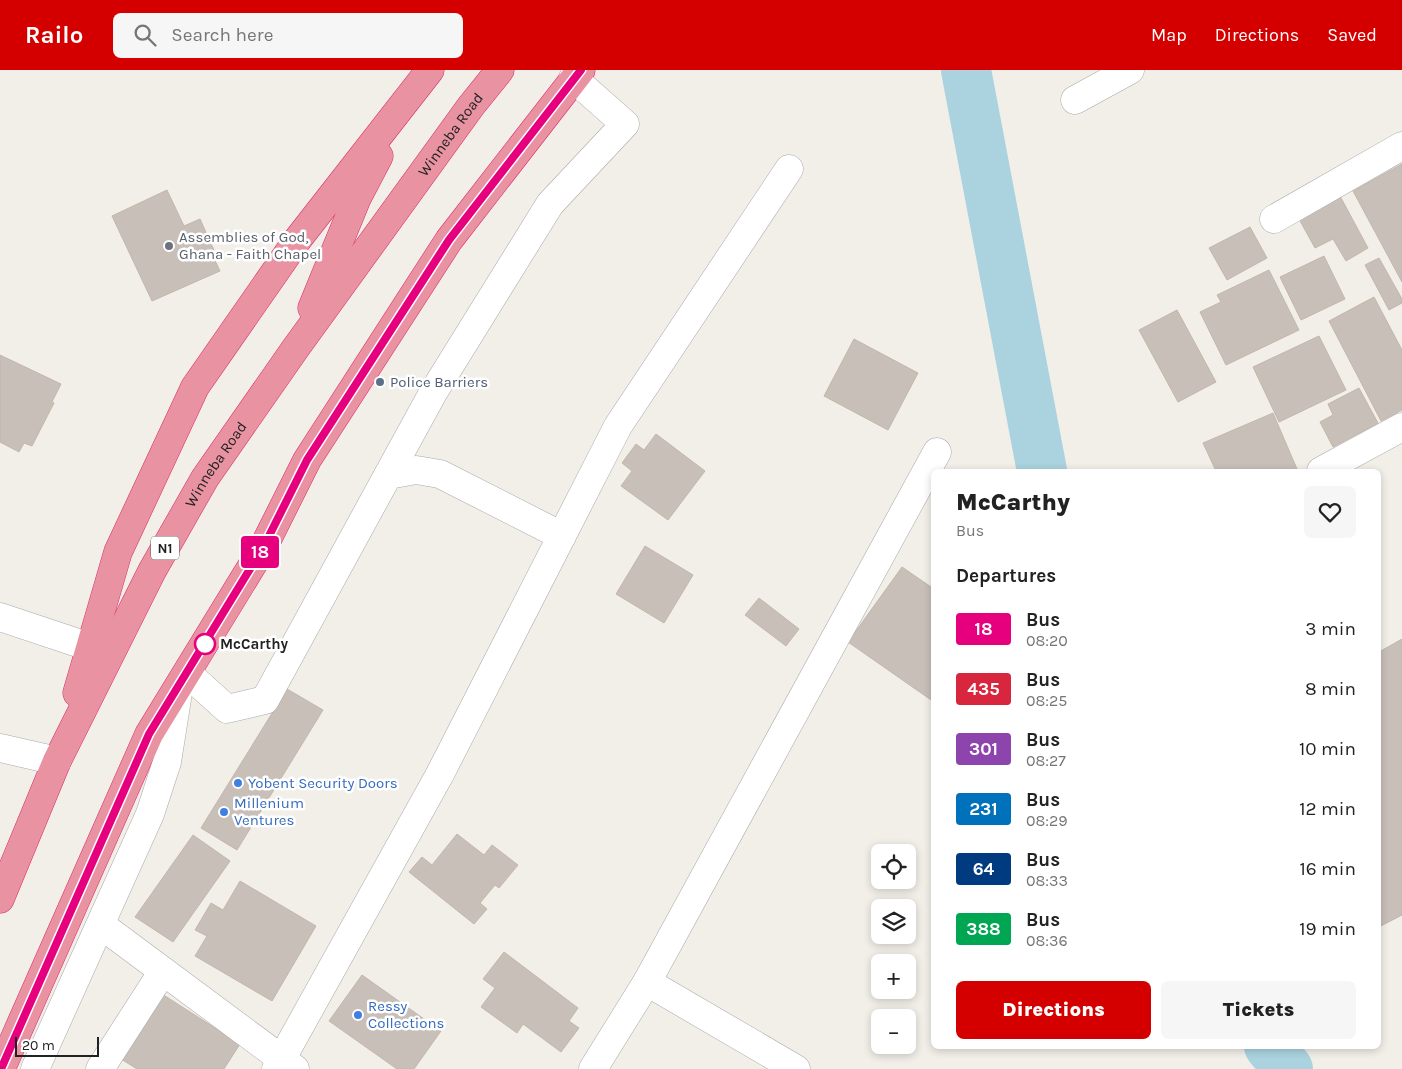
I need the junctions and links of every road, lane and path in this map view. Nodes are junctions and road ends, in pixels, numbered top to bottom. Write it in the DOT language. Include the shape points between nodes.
graph roads {
  1 [pos="430,70"];
  2 [pos="500,70"];
  3 [pos="1130,70"];
  4 [pos="577,74"];
  5 [pos="412,94"];
  6 [pos="1074,100"];
  7 [pos="1402,146"];
  8 [pos="789,168"];
  9 [pos="1274,219"];
  10 [pos="295,349"];
  11 [pos="1402,427"];
  12 [pos="937,452"];
  13 [pos="1325,469"];
  14 [pos="388,475"];
  15 [pos="562,536"];
  16 [pos="0,617"];
  17 [pos="90,647"];
  18 [pos="183,680"];
  19 [pos="0,748"];
  20 [pos="57,761"];
  21 [pos="0,899"];
  22 [pos="100,925"];
  23 [pos="163,971"];
  24 [pos="647,982"];
  25 [pos="284,1066"];
  26 [pos="1,1069"];
  27 [pos="35,1069"];
  28 [pos="100,1069"];
  29 [pos="593,1069"];
  30 [pos="796,1069"];
  1 -- 5 [label="highway, N1"];
  2 -- 10 [label="highway, Winneba Road"];
  3 -- 6 [label="street"];
  4 -- 14 [label="street" via="625,124 550,204 434,391"];
  4 -- 18 [label="highway" via="444,248 307,460 264,546"];
  5 -- 10 [label="highway, N1" via="357,198"];
  5 -- 17 [label="highway" via="298,239 195,387 118,552"];
  7 -- 9 [label="street"];
  8 -- 15 [label="street" via="618,426"];
  10 -- 20 [label="highway, Winneba Road / N1" via="205,478 152,571"];
  11 -- 13 [label="street"];
  12 -- 24 [label="street"];
  14 -- 15 [label="street" via="416,470 440,474"];
  14 -- 18 [label="street" via="265,700 226,709"];
  15 -- 25 [label="street" via="440,774"];
  16 -- 17 [label="street"];
  17 -- 20 [label="highway"];
  18 -- 22 [label="street" via="167,762 150,814"];
  18 -- 26 [label="highway" via="149,734"];
  19 -- 20 [label="street"];
  20 -- 21 [label="highway, Winneba Road / N1"];
  22 -- 23 [label="street"];
  22 -- 27 [label="street"];
  23 -- 25 [label="street"];
  23 -- 28 [label="street"];
  24 -- 29 [label="street"];
  24 -- 30 [label="street"];
}
